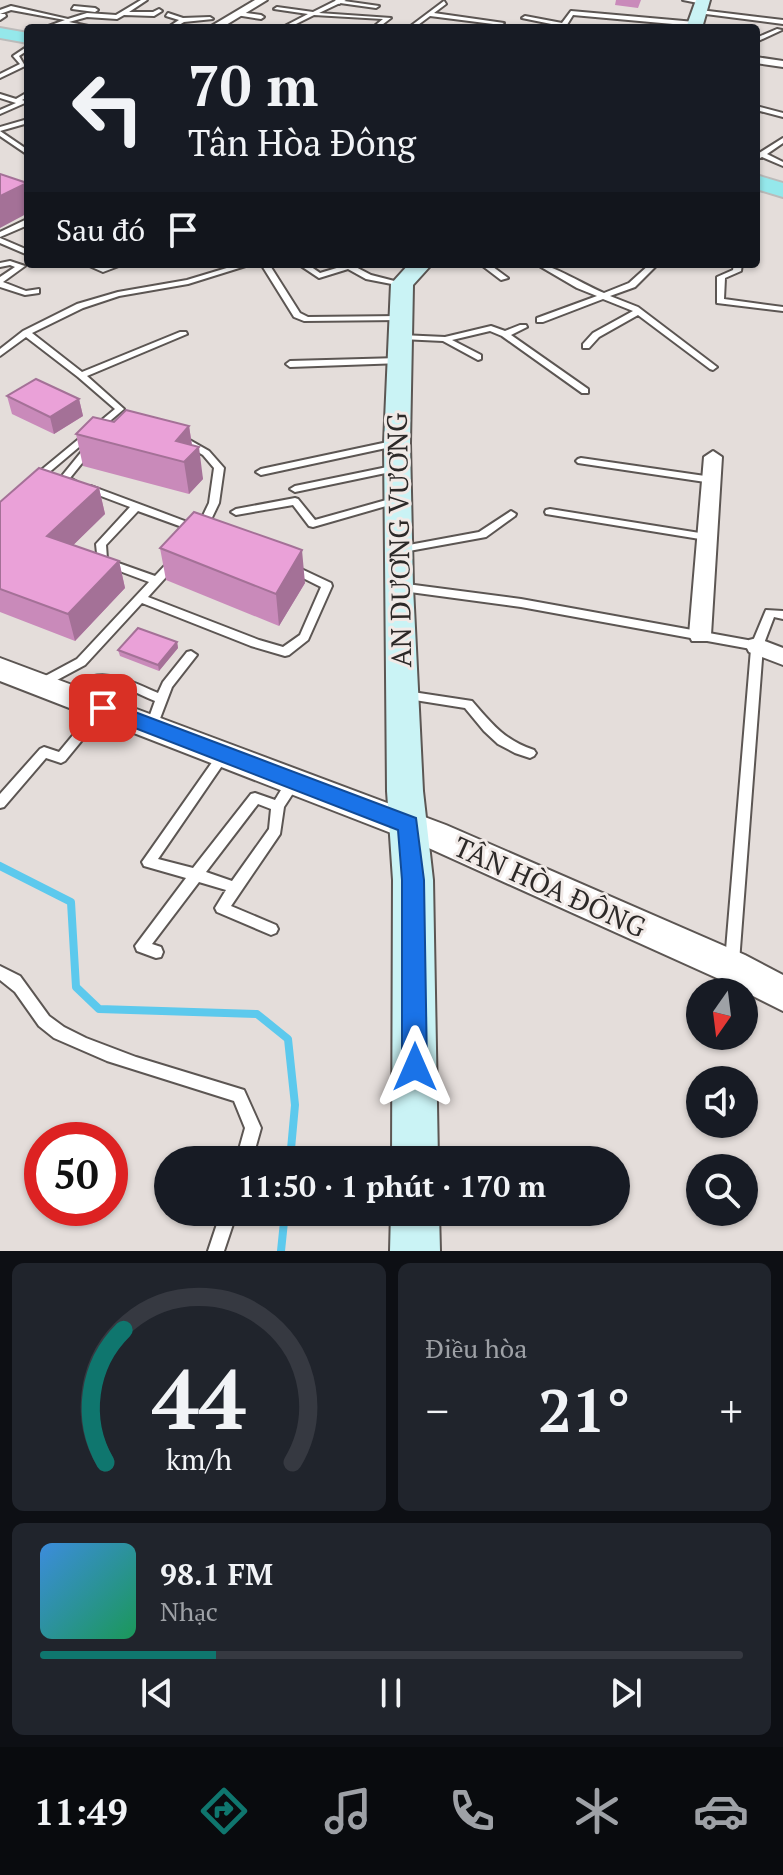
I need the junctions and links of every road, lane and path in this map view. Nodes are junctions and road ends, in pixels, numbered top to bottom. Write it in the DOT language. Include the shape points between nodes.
graph roads {
  1 [pos="84,0"];
  2 [pos="144,0"];
  3 [pos="262,0"];
  4 [pos="340,0"];
  5 [pos="686,0"];
  6 [pos="444,3"];
  7 [pos="229,4"];
  8 [pos="376,6"];
  9 [pos="250,8"];
  10 [pos="277,9"];
  11 [pos="618,10"];
  12 [pos="159,11"];
  13 [pos="123,13"];
  14 [pos="315,13"];
  15 [pos="699,13"];
  16 [pos="238,14"];
  17 [pos="429,14"];
  18 [pos="87,15"];
  19 [pos="168,15"];
  20 [pos="611,16"];
  21 [pos="261,17"];
  22 [pos="525,18"];
  23 [pos="71,20"];
  24 [pos="183,20"];
  25 [pos="62,22"];
  26 [pos="783,22"];
  27 [pos="0,23"];
  28 [pos="501,23"];
  29 [pos="57,24"];
  30 [pos="73,24"];
  31 [pos="176,24"];
  32 [pos="212,24"];
  33 [pos="292,24"];
  34 [pos="380,24"];
  35 [pos="416,24"];
  36 [pos="554,24"];
  37 [pos="564,24"];
  38 [pos="779,30"];
  39 [pos="760,38"];
  40 [pos="24,40"];
  41 [pos="24,47"];
  42 [pos="760,61"];
  43 [pos="783,64"];
  44 [pos="0,76"];
  45 [pos="1,96"];
  46 [pos="24,97"];
  47 [pos="17,101"];
  48 [pos="760,109"];
  49 [pos="0,112"];
  50 [pos="783,115"];
  51 [pos="24,122"];
  52 [pos="0,131"];
  53 [pos="783,140"];
  54 [pos="24,150"];
  55 [pos="760,155"];
  56 [pos="760,156"];
  57 [pos="783,164"];
  58 [pos="24,224"];
  59 [pos="0,238"];
  60 [pos="24,251"];
  61 [pos="0,265"];
  62 [pos="210,268"];
  63 [pos="232,268"];
  64 [pos="268,268"];
  65 [pos="308,268"];
  66 [pos="343,268"];
  67 [pos="353,268"];
  68 [pos="417,268"];
  69 [pos="490,268"];
  70 [pos="547,268"];
  71 [pos="650,268"];
  72 [pos="737,268"];
  73 [pos="215,272"];
  74 [pos="504,278"];
  75 [pos="0,282"];
  76 [pos="402,284"];
  77 [pos="36,291"];
  78 [pos="603,295"];
  79 [pos="783,309"];
  80 [pos="638,312"];
  81 [pos="540,320"];
  82 [pos="523,327"];
  83 [pos="26,333"];
  84 [pos="183,334"];
  85 [pos="505,334"];
  86 [pos="400,339"];
  87 [pos="445,339"];
  88 [pos="586,346"];
  89 [pos="0,353"];
  90 [pos="478,357"];
  91 [pos="290,364"];
  92 [pos="713,367"];
  93 [pos="81,375"];
  94 [pos="585,391"];
  95 [pos="163,435"];
  96 [pos="98,443"];
  97 [pos="397,456"];
  98 [pos="713,457"];
  99 [pos="581,461"];
  100 [pos="261,472"];
  101 [pos="712,480"];
  102 [pos="24,489"];
  103 [pos="295,489"];
  104 [pos="397,500"];
  105 [pos="137,506"];
  106 [pos="236,512"];
  107 [pos="550,512"];
  108 [pos="511,514"];
  109 [pos="201,531"];
  110 [pos="213,535"];
  111 [pos="706,537"];
  112 [pos="192,541"];
  113 [pos="398,550"];
  114 [pos="183,551"];
  115 [pos="288,566"];
  116 [pos="157,581"];
  117 [pos="398,587"];
  118 [pos="141,598"];
  119 [pos="783,615"];
  120 [pos="700,635"];
  121 [pos="757,646"];
  122 [pos="191,655"];
  123 [pos="783,657"];
  124 [pos="0,669"];
  125 [pos="40,684"];
  126 [pos="401,695"];
  127 [pos="71,696"];
  128 [pos="103,708"];
  129 [pos="157,712"];
  130 [pos="530,753"];
  131 [pos="224,754"];
  132 [pos="287,793"];
  133 [pos="0,803"];
  134 [pos="408,825"];
  135 [pos="199,874"];
  136 [pos="235,888"];
  137 [pos="271,929"];
  138 [pos="156,952"];
  139 [pos="732,967"];
  140 [pos="0,973"];
  141 [pos="783,994"];
  142 [pos="248,1146"];
  143 [pos="415,1146"];
  144 [pos="224,1226"];
  145 [pos="415,1226"];
  146 [pos="216,1251"];
  147 [pos="415,1251"];
  1 -- 18 [label="lane" via="74,8 96,10"];
  2 -- 13 [label="lane"];
  3 -- 9 [label="street"];
  4 -- 8 [label="lane"];
  4 -- 14 [label="lane"];
  5 -- 15 [label="lane"];
  6 -- 17 [label="lane"];
  7 -- 9 [label="street"];
  9 -- 16 [label="street"];
  10 -- 14 [label="lane"];
  11 -- 20 [label="lane"];
  12 -- 13 [label="lane"];
  13 -- 18 [label="lane"];
  14 -- 33 [label="lane"];
  14 -- 34 [label="lane" via="388,18"];
  15 -- 20 [label="lane"];
  15 -- 26 [label="lane"];
  16 -- 21 [label="lane"];
  16 -- 32 [label="street"];
  17 -- 28 [label="lane"];
  17 -- 35 [label="lane"];
  18 -- 23 [label="lane"];
  19 -- 24 [label="lane"];
  20 -- 37 [label="lane" via="571,13"];
  22 -- 36 [label="lane"];
  23 -- 25 [label="lane"];
  23 -- 27 [label="lane" via="11,8"];
  24 -- 31 [label="lane"];
  24 -- 32 [label="lane"];
  25 -- 29 [label="lane"];
  25 -- 30 [label="lane"];
  27 -- 40 [label="main road"];
  38 -- 39 [label="lane"];
  41 -- 44 [label="lane" via="16,56 23,65"];
  42 -- 43 [label="street"];
  45 -- 47 [label="lane"];
  46 -- 47 [label="lane"];
  47 -- 49 [label="lane" via="23,102"];
  48 -- 50 [label="lane"];
  51 -- 52 [label="lane"];
  52 -- 54 [label="lane"];
  53 -- 55 [label="lane"];
  56 -- 57 [label="lane"];
  58 -- 59 [label="lane"];
  59 -- 60 [label="lane"];
  61 -- 75 [label="lane" via="21,266"];
  62 -- 73 [label="lane"];
  63 -- 73 [label="lane"];
  64 -- 86 [label="lane" via="297,315"];
  65 -- 66 [label="lane" via="319,276"];
  67 -- 76 [label="lane"];
  68 -- 76 [label="main road"];
  69 -- 74 [label="lane"];
  70 -- 78 [label="lane"];
  71 -- 78 [label="lane" via="632,285"];
  72 -- 79 [label="lane" via="721,277 720,301"];
  73 -- 83 [label="lane" via="80,306"];
  75 -- 77 [label="lane" via="25,293"];
  76 -- 86 [label="main road, AN DƯƠNG VƯƠNG"];
  78 -- 80 [label="lane"];
  78 -- 81 [label="lane"];
  80 -- 88 [label="lane"];
  80 -- 92 [label="lane"];
  82 -- 85 [label="lane"];
  83 -- 89 [label="lane"];
  83 -- 93 [label="lane"];
  84 -- 93 [label="lane"];
  85 -- 87 [label="lane" via="491,328"];
  85 -- 94 [label="lane"];
  86 -- 87 [label="lane"];
  86 -- 91 [label="lane"];
  86 -- 97 [label="main road, AN DƯƠNG VƯƠNG"];
  87 -- 90 [label="lane"];
  93 -- 102 [label="lane" via="120,409"];
  95 -- 109 [label="lane" via="187,441 219,468 214,503"];
  96 -- 105 [label="lane" via="64,479"];
  97 -- 100 [label="lane"];
  97 -- 103 [label="lane"];
  97 -- 104 [label="main road, AN DƯƠNG VƯƠNG"];
  98 -- 101 [label="street"];
  99 -- 101 [label="lane"];
  101 -- 111 [label="street"];
  104 -- 106 [label="lane" via="313,524 295,501"];
  104 -- 113 [label="main road, AN DƯƠNG VƯƠNG"];
  105 -- 109 [label="lane"];
  105 -- 116 [label="lane" via="101,544 102,561"];
  107 -- 111 [label="lane"];
  108 -- 113 [label="lane" via="482,535"];
  109 -- 110 [label="lane"];
  109 -- 112 [label="lane"];
  111 -- 120 [label="street"];
  113 -- 117 [label="main road, AN DƯƠNG VƯƠNG"];
  114 -- 116 [label="lane"];
  115 -- 118 [label="lane" via="327,586 304,637 285,652"];
  116 -- 118 [label="lane"];
  117 -- 120 [label="lane"];
  117 -- 126 [label="main road, AN DƯƠNG VƯƠNG"];
  118 -- 125 [label="lane" via="81,662"];
  119 -- 121 [label="lane" via="770,613"];
  120 -- 121 [label="lane"];
  121 -- 123 [label="street"];
  121 -- 139 [label="lane"];
  122 -- 129 [label="lane" via="167,685"];
  124 -- 125 [label="street, TÂN HÒA ĐÔNG"];
  125 -- 127 [label="street, TÂN HÒA ĐÔNG"];
  126 -- 130 [label="lane" via="468,704 499,740"];
  126 -- 134 [label="main road, AN DƯƠNG VƯƠNG"];
  127 -- 128 [label="street, TÂN HÒA ĐÔNG"];
  127 -- 129 [label="lane" via="83,682 104,677"];
  128 -- 129 [label="street, TÂN HÒA ĐÔNG"];
  128 -- 133 [label="lane" via="61,758 44,752"];
  129 -- 131 [label="street, TÂN HÒA ĐÔNG"];
  131 -- 132 [label="street, TÂN HÒA ĐÔNG"];
  131 -- 135 [label="lane" via="149,862"];
  132 -- 134 [label="street, TÂN HÒA ĐÔNG"];
  132 -- 135 [label="lane" via="255,798"];
  132 -- 136 [label="lane" via="275,830"];
  134 -- 139 [label="street, TÂN HÒA ĐÔNG"];
  134 -- 143 [label="main road, AN DƯƠNG VƯƠNG"];
  135 -- 136 [label="lane"];
  135 -- 138 [label="lane" via="142,946"];
  136 -- 137 [label="lane" via="222,908"];
  139 -- 141 [label="street, TÂN HÒA ĐÔNG"];
  140 -- 142 [label="lane" via="31,998 44,1021 77,1043 239,1095 253,1128"];
  144 -- 146 [label="lane"];
  145 -- 147 [label="main road"];
}
